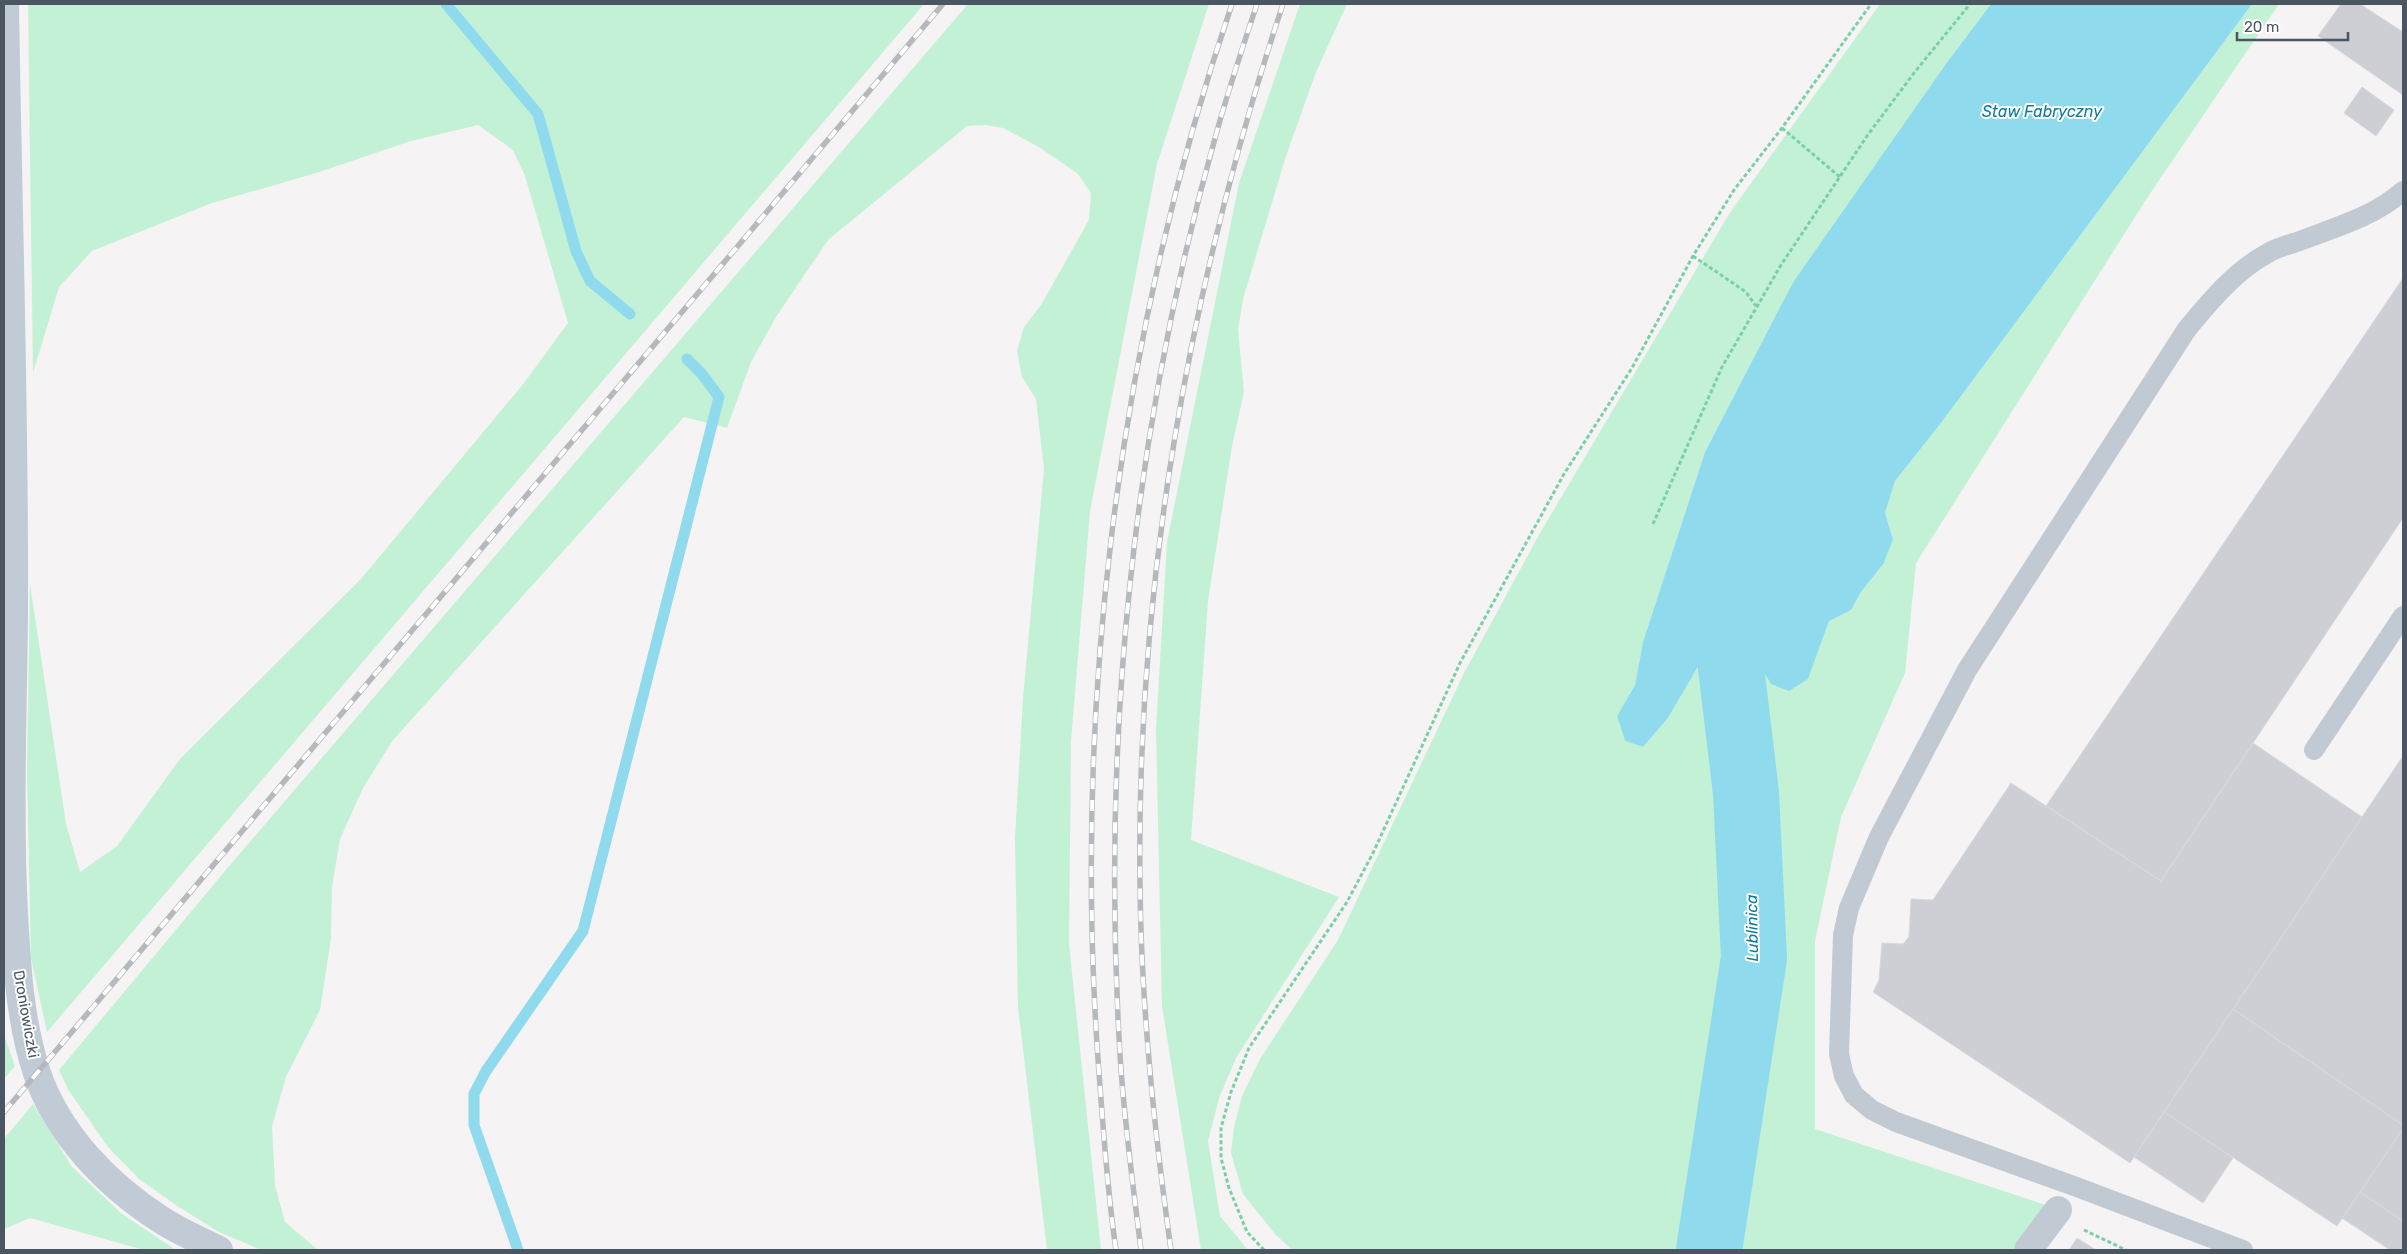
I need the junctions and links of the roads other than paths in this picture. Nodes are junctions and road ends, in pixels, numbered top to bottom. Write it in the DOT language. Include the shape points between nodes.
graph roads {
  1 [pos="5,4"];
  2 [pos="2403,191"];
  3 [pos="9,612"];
  4 [pos="2403,616"];
  5 [pos="2314,750"];
  6 [pos="2074,1186"];
  7 [pos="2055,1214"];
  8 [pos="219,1250"];
  9 [pos="2028,1250"];
  10 [pos="2243,1250"];
  1 -- 3 [label="street, Droniowiczki"];
  2 -- 6 [label="lane" via="2391,202 2357,219 2269,252 2241,270 2187,329 1967,670 1878,837 1849,908 1842,935 1839,1054 1844,1076 1854,1095 1872,1110 1896,1122"];
  3 -- 8 [label="street, Droniowiczki" via="12,864 20,994 37,1073 52,1105 75,1141 108,1178 162,1221"];
  4 -- 5 [label="lane"];
  6 -- 7 [label="lane"];
  6 -- 10 [label="lane"];
  7 -- 9 [label="street"];
}
